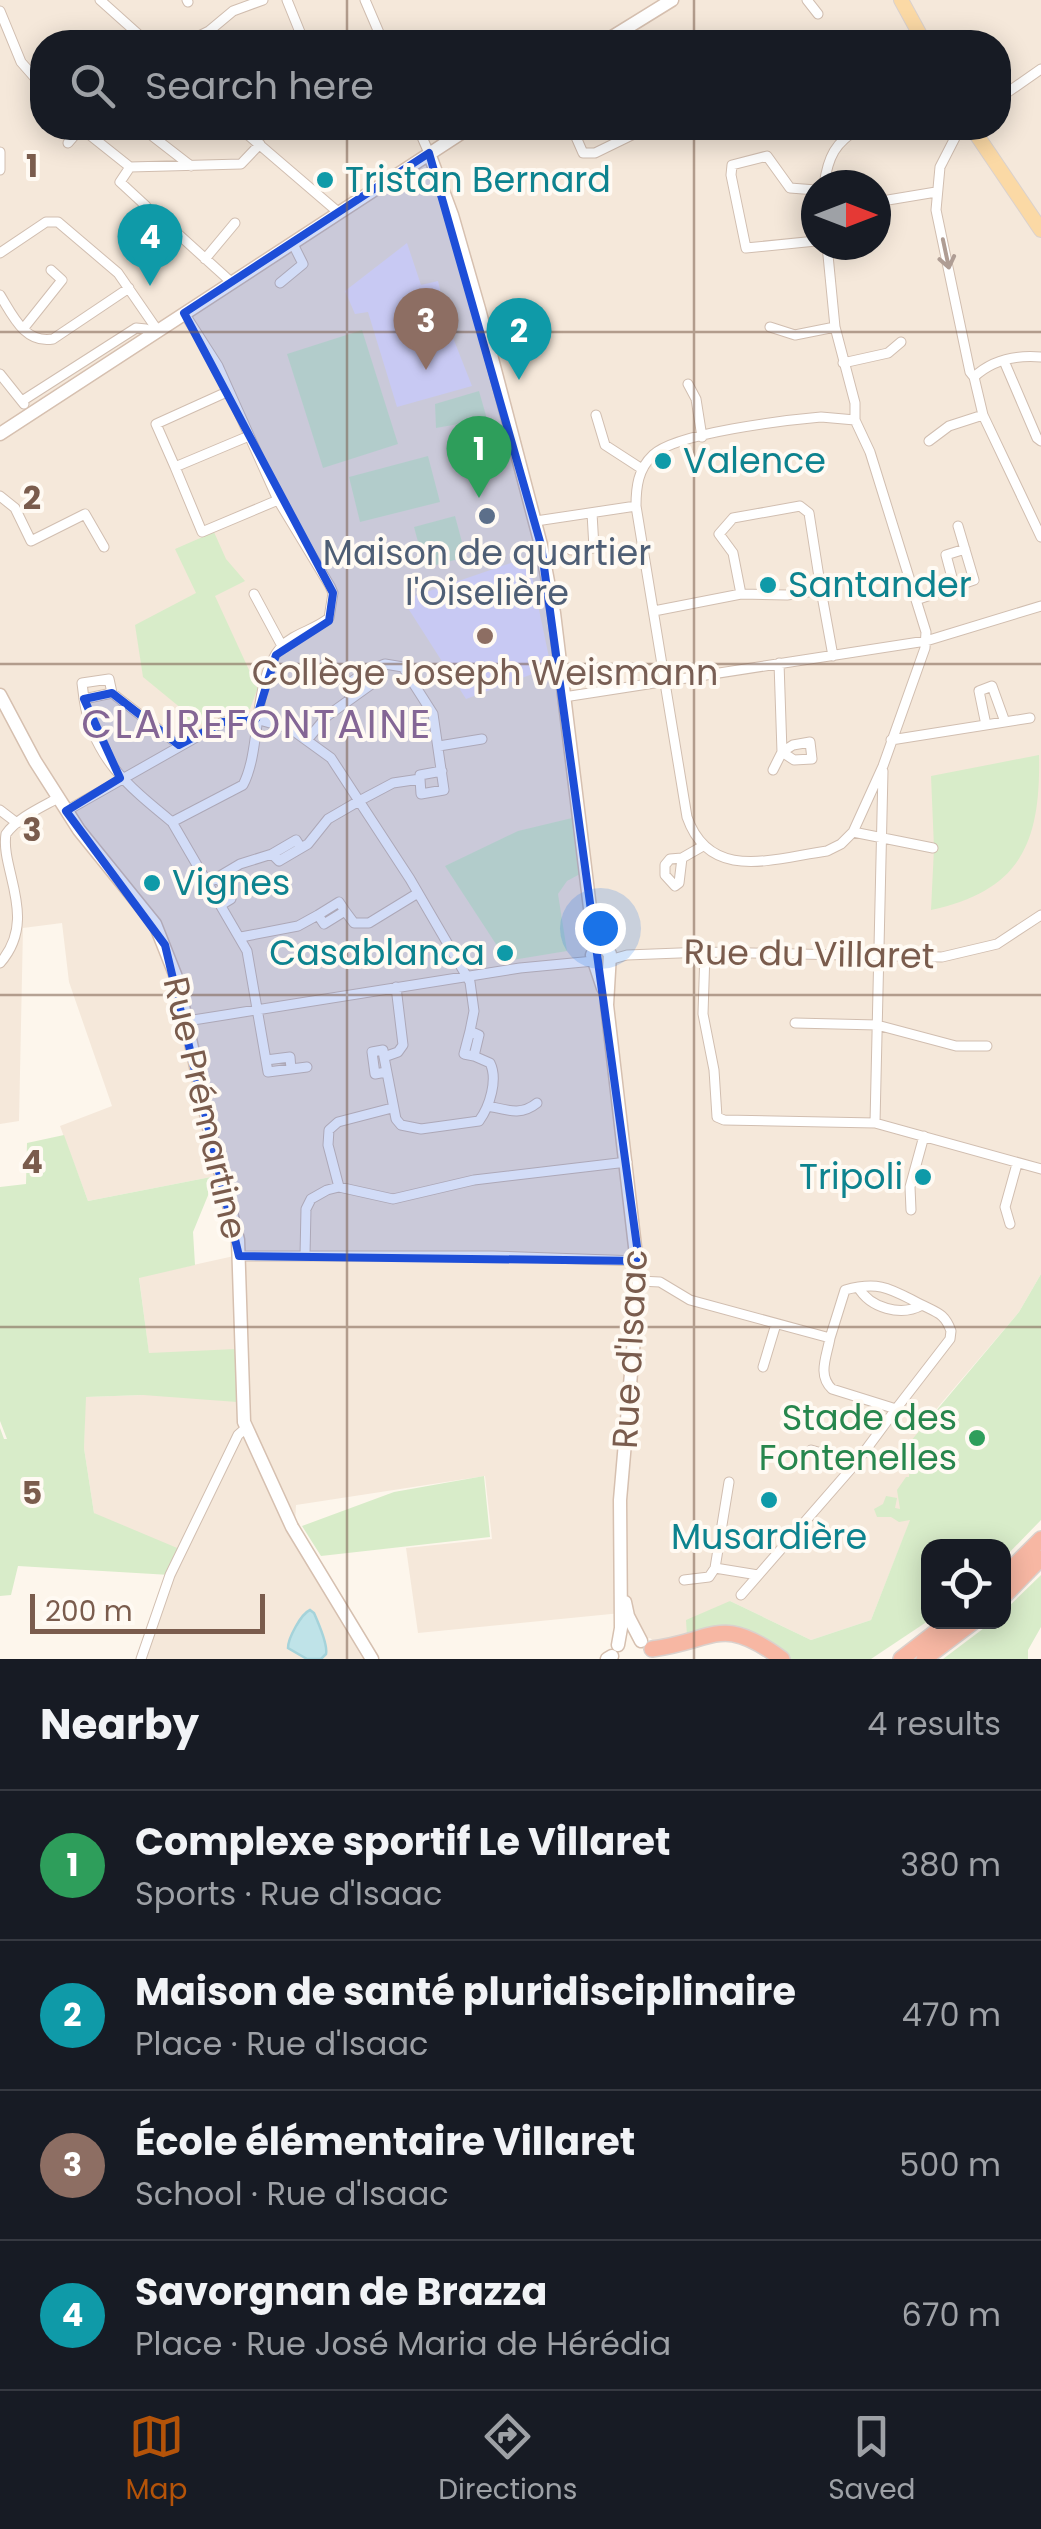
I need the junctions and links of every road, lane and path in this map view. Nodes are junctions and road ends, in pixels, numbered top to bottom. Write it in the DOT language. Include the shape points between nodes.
graph roads {
  1 [pos="100,0"];
  2 [pos="227,0"];
  3 [pos="263,0"];
  4 [pos="287,0"];
  5 [pos="365,0"];
  6 [pos="672,0"];
  7 [pos="807,0"];
  8 [pos="901,0"];
  9 [pos="0,11"];
  10 [pos="232,12"];
  11 [pos="818,14"];
  12 [pos="134,30"];
  13 [pos="210,30"];
  14 [pos="299,30"];
  15 [pos="378,30"];
  16 [pos="632,30"];
  17 [pos="917,30"];
  18 [pos="1041,70"];
  19 [pos="30,72"];
  20 [pos="1011,90"];
  21 [pos="71,140"];
  22 [pos="96,140"];
  23 [pos="157,140"];
  24 [pos="256,140"];
  25 [pos="423,140"];
  26 [pos="450,140"];
  27 [pos="577,140"];
  28 [pos="622,140"];
  29 [pos="839,140"];
  30 [pos="954,140"];
  31 [pos="980,140"];
  32 [pos="68,144"];
  33 [pos="260,144"];
  34 [pos="0,152"];
  35 [pos="429,153"];
  36 [pos="190,166"];
  37 [pos="130,167"];
  38 [pos="0,170"];
  39 [pos="826,170"];
  40 [pos="801,189"];
  41 [pos="936,192"];
  42 [pos="891,200"];
  43 [pos="146,206"];
  44 [pos="338,212"];
  45 [pos="235,222"];
  46 [pos="1041,230"];
  47 [pos="292,242"];
  48 [pos="801,242"];
  49 [pos="0,252"];
  50 [pos="160,253"];
  51 [pos="205,259"];
  52 [pos="828,260"];
  53 [pos="51,270"];
  54 [pos="230,281"];
  55 [pos="280,283"];
  56 [pos="128,288"];
  57 [pos="0,295"];
  58 [pos="184,313"];
  59 [pos="770,327"];
  60 [pos="835,328"];
  61 [pos="23,329"];
  62 [pos="154,333"];
  63 [pos="901,342"];
  64 [pos="1041,356"];
  65 [pos="1004,360"];
  66 [pos="843,364"];
  67 [pos="76,366"];
  68 [pos="0,374"];
  69 [pos="974,377"];
  70 [pos="86,378"];
  71 [pos="688,384"];
  72 [pos="229,391"];
  73 [pos="22,401"];
  74 [pos="32,414"];
  75 [pos="983,415"];
  76 [pos="596,416"];
  77 [pos="855,420"];
  78 [pos="0,434"];
  79 [pos="249,436"];
  80 [pos="702,437"];
  81 [pos="929,441"];
  82 [pos="1041,441"];
  83 [pos="175,467"];
  84 [pos="642,469"];
  85 [pos="0,496"];
  86 [pos="278,500"];
  87 [pos="636,506"];
  88 [pos="592,513"];
  89 [pos="536,521"];
  90 [pos="958,526"];
  91 [pos="1041,537"];
  92 [pos="104,547"];
  93 [pos="964,549"];
  94 [pos="571,550"];
  95 [pos="954,585"];
  96 [pos="821,590"];
  97 [pos="254,594"];
  98 [pos="741,594"];
  99 [pos="916,600"];
  100 [pos="1041,606"];
  101 [pos="654,612"];
  102 [pos="926,640"];
  103 [pos="282,646"];
  104 [pos="833,656"];
  105 [pos="779,664"];
  106 [pos="665,682"];
  107 [pos="112,693"];
  108 [pos="0,695"];
  109 [pos="564,697"];
  110 [pos="84,699"];
  111 [pos="1030,718"];
  112 [pos="256,720"];
  113 [pos="1005,722"];
  114 [pos="986,725"];
  115 [pos="308,739"];
  116 [pos="482,739"];
  117 [pos="891,740"];
  118 [pos="179,745"];
  119 [pos="440,746"];
  120 [pos="883,766"];
  121 [pos="773,770"];
  122 [pos="442,771"];
  123 [pos="120,778"];
  124 [pos="420,780"];
  125 [pos="58,798"];
  126 [pos="358,801"];
  127 [pos="0,810"];
  128 [pos="66,811"];
  129 [pos="172,822"];
  130 [pos="17,823"];
  131 [pos="854,832"];
  132 [pos="882,838"];
  133 [pos="703,846"];
  134 [pos="932,848"];
  135 [pos="682,858"];
  136 [pos="218,877"];
  137 [pos="208,883"];
  138 [pos="418,893"];
  139 [pos="221,905"];
  140 [pos="1041,915"];
  141 [pos="241,937"];
  142 [pos="704,952"];
  143 [pos="601,956"];
  144 [pos="878,956"];
  145 [pos="0,962"];
  146 [pos="468,977"];
  147 [pos="396,988"];
  148 [pos="258,1009"];
  149 [pos="187,1021"];
  150 [pos="795,1022"];
  151 [pos="876,1024"];
  152 [pos="987,1046"];
  153 [pos="307,1066"];
  154 [pos="537,1103"];
  155 [pos="488,1106"];
  156 [pos="392,1108"];
  157 [pos="875,1123"];
  158 [pos="924,1136"];
  159 [pos="627,1162"];
  160 [pos="1017,1164"];
  161 [pos="1041,1169"];
  162 [pos="339,1187"];
  163 [pos="911,1210"];
  164 [pos="1010,1224"];
  165 [pos="305,1255"];
  166 [pos="239,1256"];
  167 [pos="638,1261"];
  168 [pos="639,1282"];
  169 [pos="858,1287"];
  170 [pos="922,1306"];
  171 [pos="776,1324"];
  172 [pos="830,1338"];
  173 [pos="763,1367"];
  174 [pos="896,1409"];
  175 [pos="246,1428"];
  176 [pos="811,1450"];
  177 [pos="856,1463"];
  178 [pos="729,1482"];
  179 [pos="1041,1539"];
  180 [pos="1041,1558"];
  181 [pos="715,1568"];
  182 [pos="1011,1569"];
  183 [pos="758,1575"];
  184 [pos="620,1576"];
  185 [pos="684,1580"];
  186 [pos="1011,1589"];
  187 [pos="741,1595"];
  188 [pos="943,1629"];
  189 [pos="961,1629"];
  190 [pos="650,1649"];
  191 [pos="922,1653"];
  192 [pos="612,1655"];
  193 [pos="142,1659"];
  194 [pos="372,1659"];
  195 [pos="666,1659"];
  196 [pos="763,1659"];
  197 [pos="782,1659"];
  198 [pos="892,1659"];
  199 [pos="900,1659"];
  1 -- 12 [label="street"];
  2 -- 10 [label="street"];
  3 -- 10 [label="street"];
  4 -- 14 [label="street"];
  5 -- 15 [label="street"];
  6 -- 16 [label="street"];
  7 -- 11 [label="street"];
  8 -- 17 [label="main road"];
  9 -- 19 [label="street"];
  10 -- 13 [label="street"];
  18 -- 20 [label="street"];
  21 -- 32 [label="street"];
  22 -- 37 [label="street"];
  23 -- 36 [label="street"];
  24 -- 33 [label="street"];
  25 -- 35 [label="street, Rue d'Isaac"];
  26 -- 35 [label="street"];
  27 -- 28 [label="street" via="583,153"];
  29 -- 39 [label="street"];
  30 -- 41 [label="street"];
  31 -- 46 [label="main road"];
  33 -- 36 [label="street" via="240,164"];
  33 -- 44 [label="street"];
  34 -- 38 [label="street"];
  35 -- 44 [label="street"];
  35 -- 89 [label="street, Rue d'Isaac"];
  36 -- 37 [label="street"];
  37 -- 43 [label="street" via="120,182"];
  40 -- 48 [label="street" via="790,188 767,156 732,165 746,248"];
  41 -- 42 [label="street"];
  41 -- 69 [label="street, one-way"];
  44 -- 47 [label="street"];
  45 -- 51 [label="street"];
  47 -- 54 [label="street"];
  47 -- 55 [label="street" via="303,264"];
  49 -- 56 [label="street" via="54,220"];
  50 -- 51 [label="street" via="177,233"];
  51 -- 54 [label="street"];
  52 -- 60 [label="street"];
  53 -- 61 [label="street" via="62,280"];
  54 -- 58 [label="street"];
  56 -- 61 [label="street" via="53,339 37,340"];
  56 -- 62 [label="street"];
  57 -- 61 [label="street"];
  58 -- 62 [label="street"];
  58 -- 72 [label="street"];
  59 -- 60 [label="street" via="795,334"];
  60 -- 66 [label="street"];
  62 -- 67 [label="street" via="136,328"];
  62 -- 70 [label="street"];
  63 -- 66 [label="street" via="888,353"];
  64 -- 65 [label="street"];
  65 -- 69 [label="street"];
  65 -- 82 [label="street"];
  66 -- 77 [label="street"];
  67 -- 70 [label="street"];
  67 -- 73 [label="street"];
  68 -- 73 [label="street"];
  69 -- 75 [label="street"];
  70 -- 74 [label="street"];
  71 -- 80 [label="street"];
  72 -- 79 [label="street"];
  72 -- 83 [label="street" via="156,424"];
  73 -- 74 [label="street"];
  74 -- 78 [label="street"];
  75 -- 81 [label="street"];
  75 -- 91 [label="street"];
  76 -- 84 [label="street" via="605,445"];
  77 -- 80 [label="street" via="811,418"];
  77 -- 99 [label="street"];
  79 -- 83 [label="street"];
  79 -- 86 [label="street"];
  80 -- 84 [label="street" via="662,447"];
  83 -- 86 [label="street" via="202,532"];
  84 -- 87 [label="street"];
  85 -- 92 [label="street" via="15,508 32,541 85,514"];
  86 -- 103 [label="street" via="333,593 329,618"];
  87 -- 88 [label="street"];
  87 -- 101 [label="street"];
  88 -- 89 [label="street"];
  88 -- 94 [label="street" via="594,548"];
  89 -- 109 [label="street, Rue d'Isaac"];
  90 -- 93 [label="street"];
  93 -- 95 [label="street" via="946,556"];
  93 -- 95 [label="street" via="974,580"];
  95 -- 99 [label="street"];
  96 -- 98 [label="street"];
  96 -- 98 [label="street" via="809,513 800,506 733,518 719,534 733,553"];
  96 -- 104 [label="street"];
  97 -- 103 [label="street"];
  98 -- 101 [label="street"];
  99 -- 102 [label="street"];
  100 -- 102 [label="street"];
  101 -- 106 [label="street"];
  102 -- 104 [label="street"];
  102 -- 117 [label="street"];
  103 -- 112 [label="street"];
  104 -- 105 [label="street"];
  105 -- 106 [label="street"];
  105 -- 121 [label="street" via="782,752"];
  106 -- 109 [label="street"];
  106 -- 133 [label="street" via="687,817"];
  107 -- 110 [label="street"];
  107 -- 110 [label="street" via="109,679 82,683"];
  107 -- 118 [label="street"];
  108 -- 125 [label="street, Rue Prémartine"];
  109 -- 143 [label="street, Rue d'Isaac"];
  110 -- 123 [label="street" via="88,722"];
  111 -- 113 [label="street"];
  112 -- 115 [label="street"];
  112 -- 118 [label="street" via="223,722"];
  112 -- 129 [label="street" via="243,785"];
  113 -- 114 [label="street"];
  113 -- 114 [label="street" via="992,686 978,691"];
  114 -- 117 [label="street"];
  115 -- 119 [label="street" via="327,716 373,683 367,670 394,664 409,673 432,714"];
  115 -- 126 [label="street" via="331,758"];
  116 -- 119 [label="street"];
  117 -- 120 [label="street"];
  118 -- 123 [label="street"];
  119 -- 122 [label="street"];
  120 -- 131 [label="street"];
  120 -- 132 [label="street"];
  122 -- 124 [label="street"];
  122 -- 124 [label="street" via="444,790 421,794"];
  123 -- 128 [label="street"];
  123 -- 129 [label="street"];
  124 -- 126 [label="street" via="393,783"];
  125 -- 128 [label="street, Rue Prémartine"];
  125 -- 130 [label="street"];
  126 -- 136 [label="street" via="279,861 272,854"];
  126 -- 138 [label="street"];
  127 -- 130 [label="street"];
  128 -- 149 [label="street, Rue Prémartine" via="155,924"];
  129 -- 137 [label="street"];
  130 -- 145 [label="street" via="2,848 15,928"];
  131 -- 132 [label="street"];
  131 -- 133 [label="street" via="826,850 742,862"];
  132 -- 134 [label="street"];
  132 -- 144 [label="street"];
  133 -- 135 [label="street"];
  136 -- 137 [label="street"];
  136 -- 139 [label="street" via="231,899"];
  137 -- 139 [label="street"];
  138 -- 141 [label="street" via="368,923 354,923 345,911 324,924 318,915 298,926"];
  138 -- 146 [label="street"];
  139 -- 141 [label="street"];
  140 -- 144 [label="street, Rue du Villaret" via="977,950 942,958"];
  141 -- 148 [label="street"];
  142 -- 143 [label="street, Rue du Villaret"];
  142 -- 144 [label="street, Rue du Villaret"];
  142 -- 157 [label="street" via="703,1014 717,1117"];
  143 -- 146 [label="street, Rue du Villaret"];
  143 -- 159 [label="street, Rue d'Isaac"];
  144 -- 151 [label="street"];
  146 -- 147 [label="street, Rue du Villaret"];
  146 -- 155 [label="street" via="470,1032 480,1035 474,1056 495,1072"];
  147 -- 148 [label="street, Rue du Villaret"];
  147 -- 156 [label="street" via="404,1045 384,1056"];
  148 -- 149 [label="street, Rue du Villaret"];
  148 -- 153 [label="street" via="268,1072"];
  149 -- 166 [label="street, Rue Prémartine"];
  150 -- 151 [label="street"];
  151 -- 152 [label="street" via="956,1046"];
  151 -- 157 [label="street"];
  154 -- 155 [label="street" via="515,1112"];
  155 -- 156 [label="street" via="479,1121 421,1129 401,1125"];
  156 -- 162 [label="street" via="330,1130"];
  157 -- 158 [label="street"];
  158 -- 160 [label="street"];
  158 -- 163 [label="street"];
  159 -- 162 [label="street" via="474,1180 393,1199"];
  159 -- 167 [label="street, Rue d'Isaac"];
  160 -- 161 [label="street"];
  160 -- 164 [label="street" via="1004,1208"];
  162 -- 165 [label="street" via="306,1209"];
  165 -- 166 [label="street"];
  165 -- 167 [label="street"];
  166 -- 175 [label="street, Rue Prémartine"];
  167 -- 168 [label="street, Rue d'Isaac"];
  168 -- 171 [label="street" via="660,1282 690,1300"];
  168 -- 184 [label="street, Rue d'Isaac"];
  169 -- 170 [label="street" via="891,1288"];
  169 -- 170 [label="street" via="888,1308"];
  169 -- 172 [label="street" via="845,1290"];
  170 -- 174 [label="street" via="944,1316 950,1339"];
  171 -- 172 [label="street"];
  171 -- 173 [label="street"];
  172 -- 174 [label="street" via="826,1383"];
  174 -- 177 [label="street"];
  175 -- 193 [label="street" via="170,1574"];
  175 -- 194 [label="street, Rue Prémartine" via="292,1526"];
  176 -- 177 [label="street"];
  177 -- 183 [label="street"];
  178 -- 181 [label="street"];
  179 -- 182 [label="highway"];
  180 -- 186 [label="highway"];
  181 -- 183 [label="street"];
  181 -- 185 [label="street" via="709,1576"];
  183 -- 187 [label="street"];
  184 -- 190 [label="street, Rue d'Isaac" via="628,1616"];
  184 -- 192 [label="street, Rue d'Isaac"];
  188 -- 191 [label="highway"];
  189 -- 191 [label="highway"];
  190 -- 192 [label="street" via="629,1640"];
  190 -- 197 [label="highway" via="726,1631 754,1639"];
  191 -- 198 [label="highway"];
  191 -- 199 [label="highway"];
  195 -- 196 [label="highway" via="724,1640"];
}
